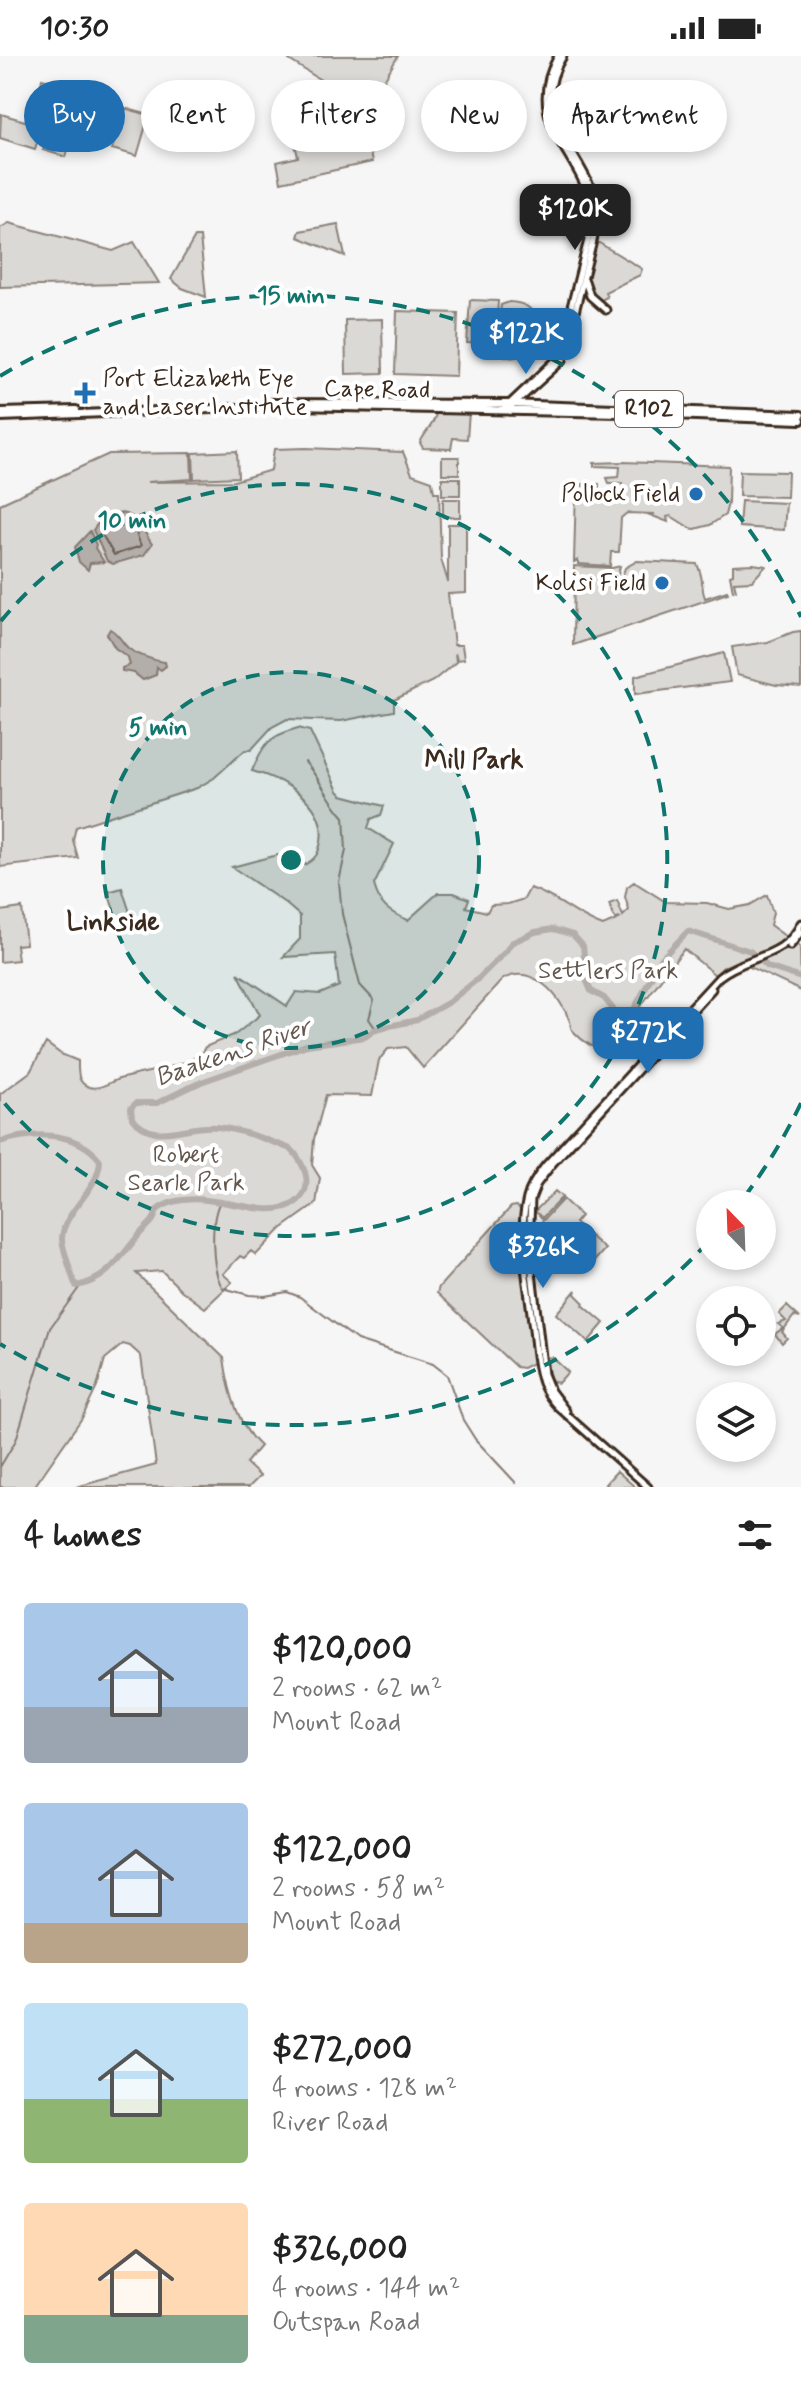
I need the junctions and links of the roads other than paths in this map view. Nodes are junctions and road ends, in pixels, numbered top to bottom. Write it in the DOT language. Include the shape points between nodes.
graph roads {
  1 [pos="560,56"];
  2 [pos="584,276"];
  3 [pos="606,310"];
  4 [pos="508,407"];
  5 [pos="0,415"];
  6 [pos="801,417"];
  7 [pos="801,923"];
  8 [pos="801,932"];
  9 [pos="790,944"];
  10 [pos="648,1487"];
  1 -- 2 [label="main road" via="550,87 553,116 588,179 596,205 597,225"];
  1 -- 4 [label="main road" via="548,78 547,117 586,187 591,228 558,358"];
  2 -- 3 [label="main road" via="590,296"];
  2 -- 4 [label="main road" via="563,360"];
  4 -- 5 [label="main road, Cape Road / R102" via="295,402"];
  4 -- 6 [label="main road, Cape Road / R102"];
  7 -- 9 [label="main road"];
  8 -- 9 [label="main road"];
  9 -- 10 [label="main road" via="719,977 527,1196 525,1256 541,1380 572,1418"];
}
